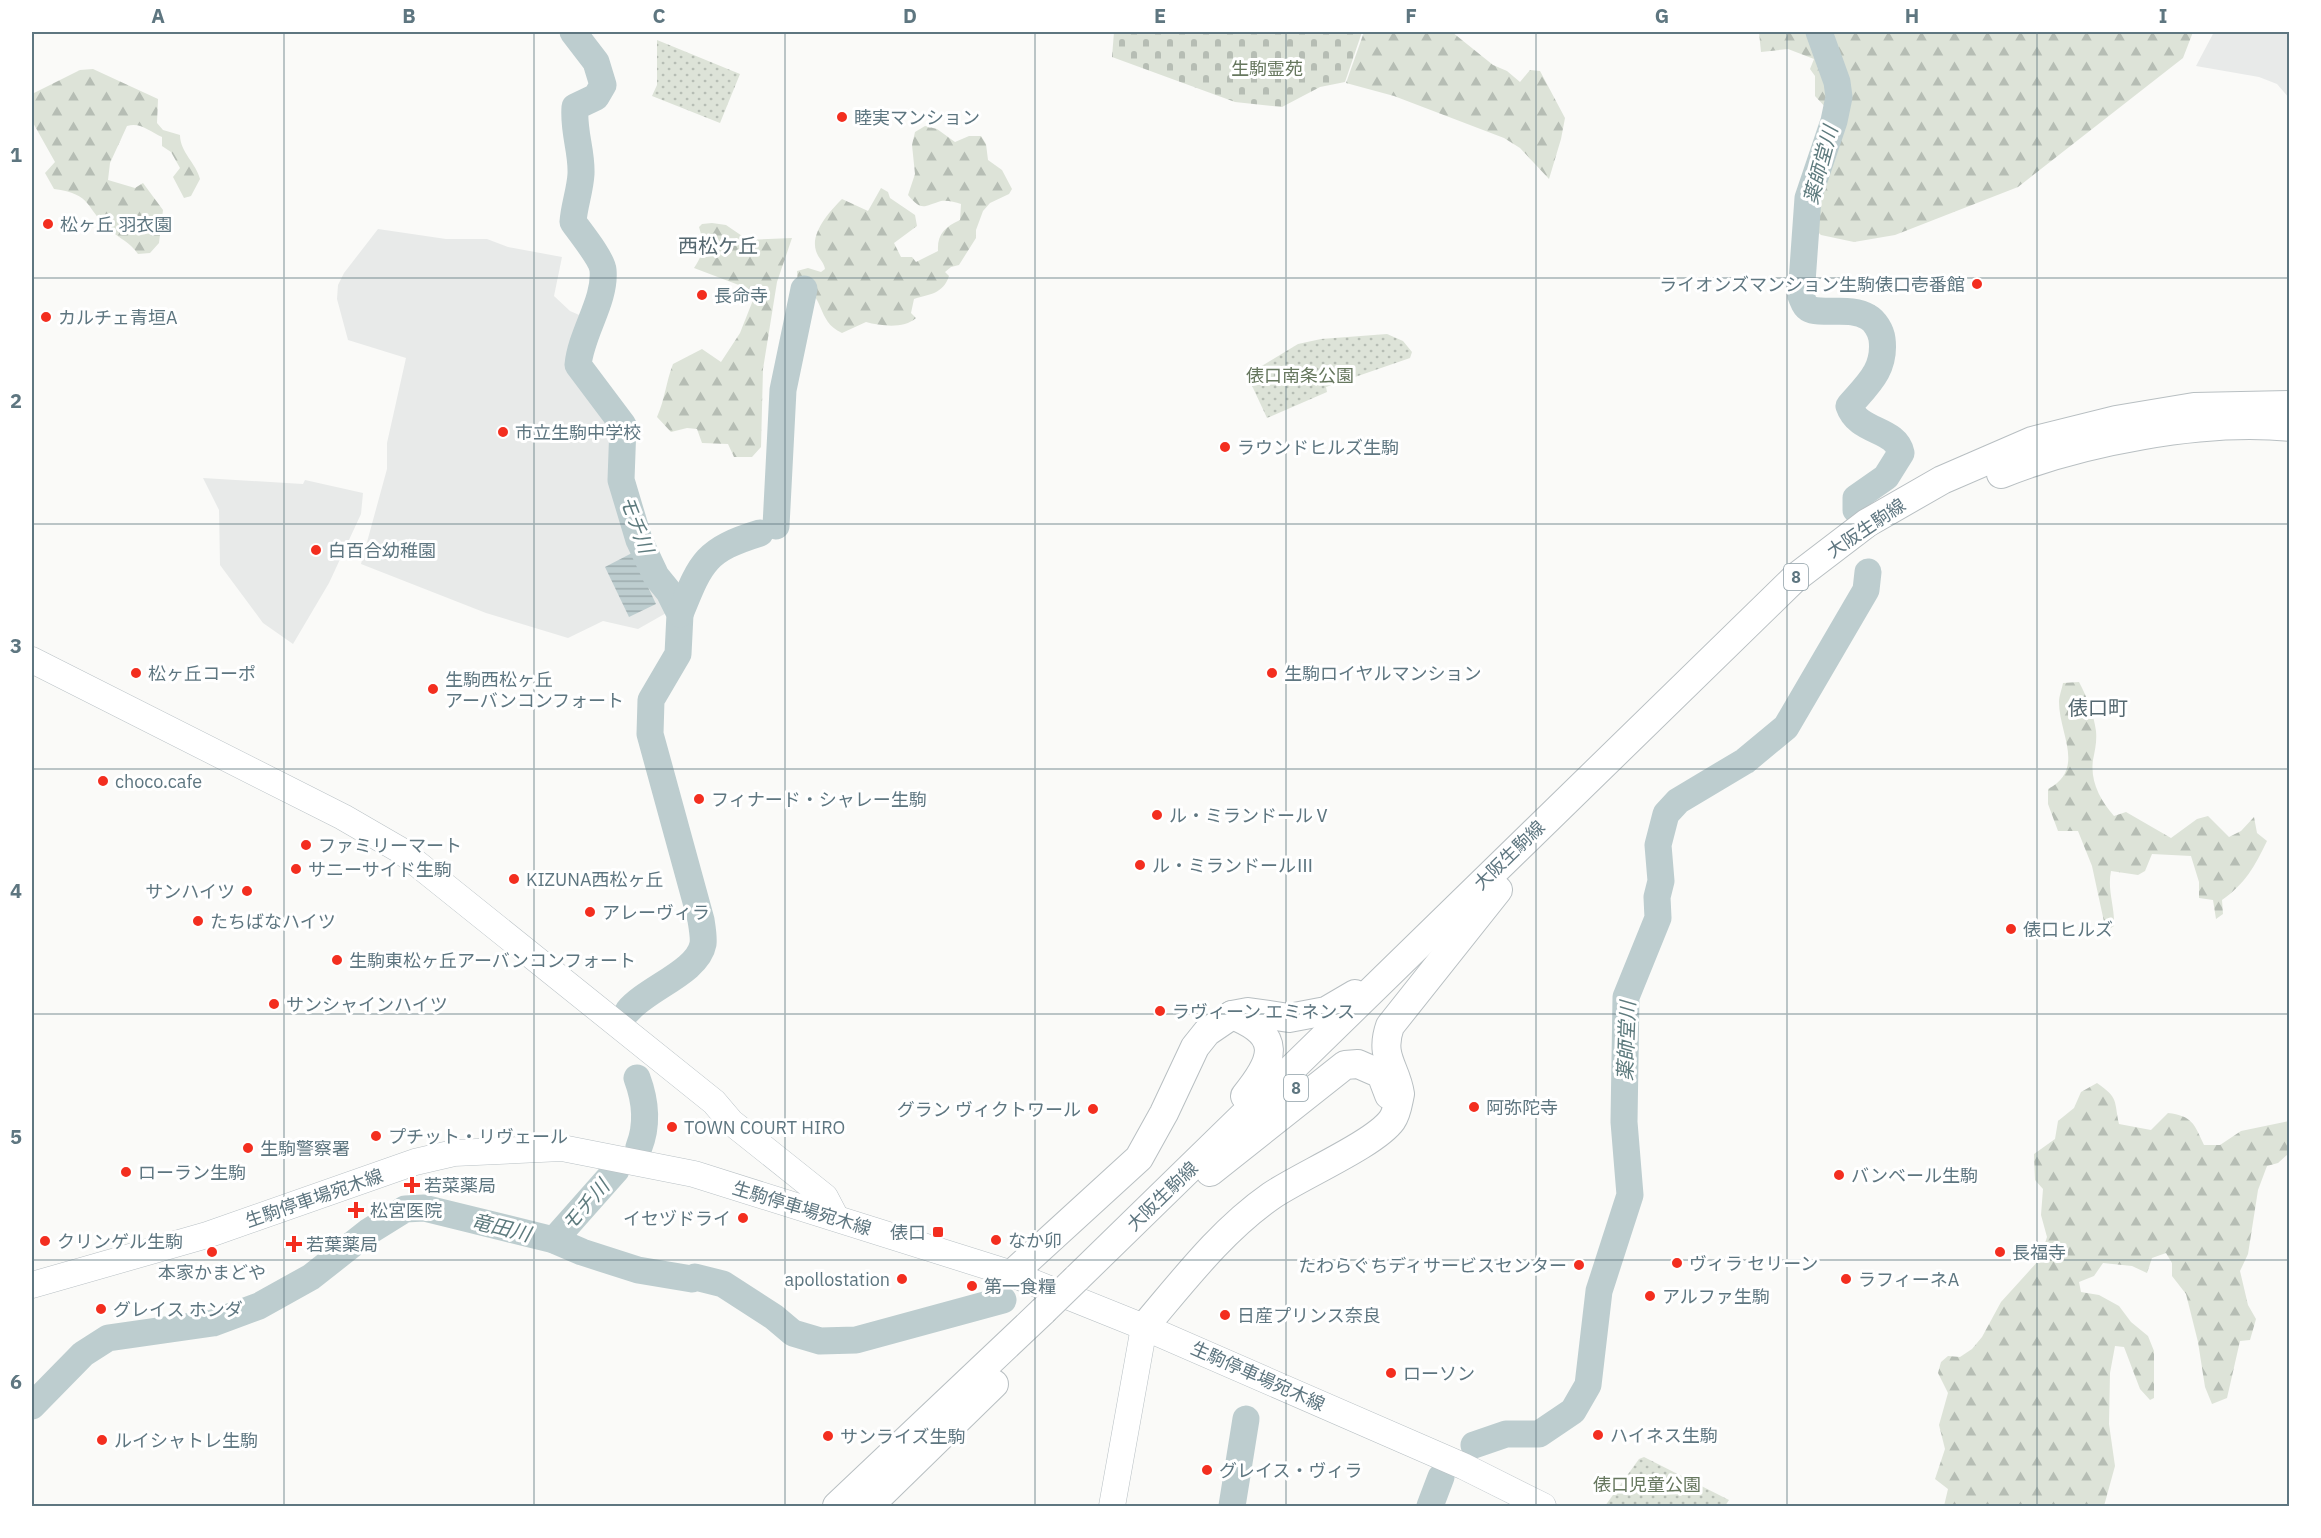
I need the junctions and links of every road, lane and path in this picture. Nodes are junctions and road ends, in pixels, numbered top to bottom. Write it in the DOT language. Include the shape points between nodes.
graph roads {
  1 [pos="2289,405"];
  2 [pos="2289,428"];
  3 [pos="32,660"];
  4 [pos="1498,890"];
  5 [pos="1412,951"];
  6 [pos="1232,1015"];
  7 [pos="1380,1132"];
  8 [pos="1184,1184"];
  9 [pos="836,1218"];
  10 [pos="1012,1275"];
  11 [pos="32,1285"];
  12 [pos="1052,1314"];
  13 [pos="1144,1327"];
  14 [pos="837,1506"];
  15 [pos="869,1506"];
  16 [pos="1112,1506"];
  17 [pos="1543,1506"];
  1 -- 5 [label="main road, 大阪生駒線 / 8" via="2194,407 2116,420 2032,441 1942,480 1867,523 1795,578"];
  2 -- 4 [label="main road, 大阪生駒線 / 8" via="2190,429 2112,442 2031,462 1950,495 1876,541 1805,595"];
  3 -- 9 [label="main road" via="343,817 400,850 714,1102 731,1122 825,1197"];
  4 -- 7 [label="main road" via="1390,1026 1388,1063 1400,1094 1395,1114"];
  4 -- 8 [label="main road, 大阪生駒線 / 8" via="1426,965"];
  5 -- 6 [label="main road" via="1364,989 1326,1011 1289,1018 1248,1012"];
  5 -- 8 [label="main road, 大阪生駒線 / 8"];
  6 -- 8 [label="main road" via="1251,1022 1269,1042 1265,1070"];
  6 -- 10 [label="main road" via="1207,1032 1195,1047 1139,1158"];
  7 -- 8 [label="main road" via="1390,1096 1384,1080 1370,1067 1345,1065"];
  7 -- 13 [label="main road" via="1302,1176 1244,1216"];
  8 -- 12 [label="main road, 大阪生駒線 / 8"];
  9 -- 10 [label="main road, 生駒停車場宛木線"];
  9 -- 11 [label="main road, 生駒停車場宛木線" via="694,1174 632,1160 562,1148 500,1149 454,1153 415,1162 207,1235"];
  10 -- 13 [label="main road, 生駒停車場宛木線"];
  12 -- 14 [label="main road, 大阪生駒線 / 8"];
  12 -- 15 [label="main road, 大阪生駒線 / 8"];
  13 -- 16 [label="main road"];
  13 -- 17 [label="main road, 生駒停車場宛木線" via="1462,1466"];
}
